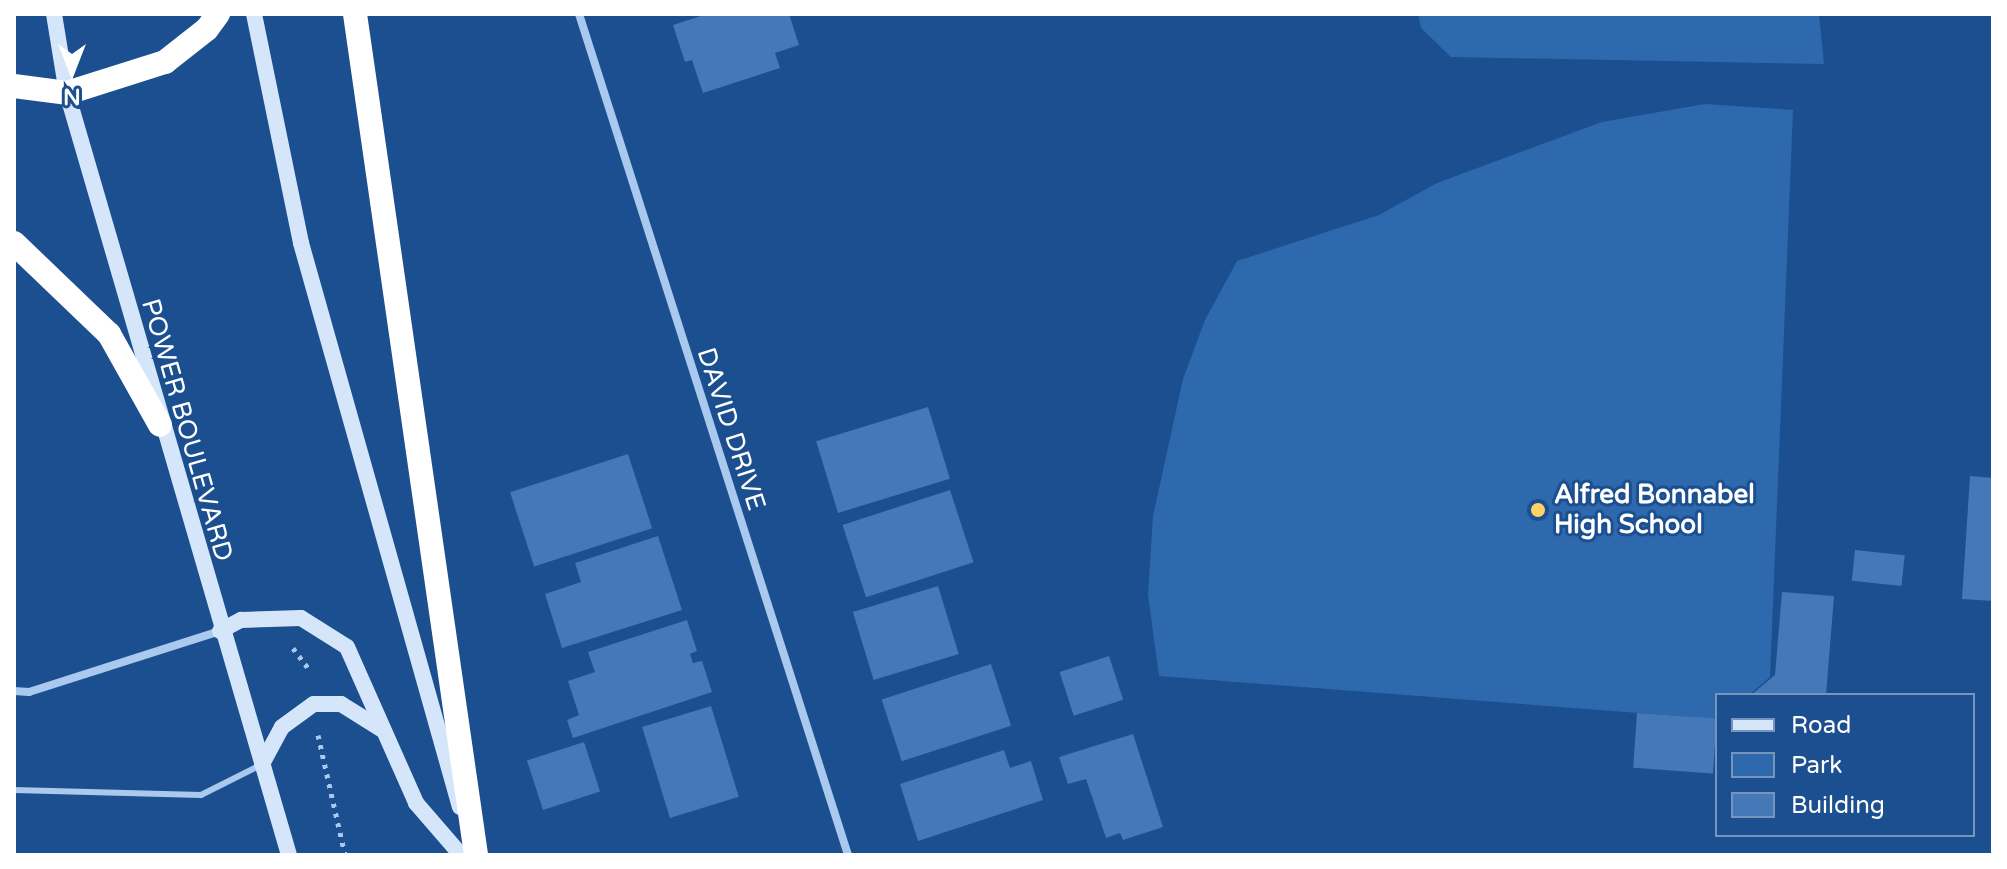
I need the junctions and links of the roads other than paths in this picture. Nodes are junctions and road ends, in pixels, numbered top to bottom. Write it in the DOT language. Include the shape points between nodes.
graph roads {
  1 [pos="54,14"];
  2 [pos="218,14"];
  3 [pos="254,14"];
  4 [pos="355,14"];
  5 [pos="579,14"];
  6 [pos="14,86"];
  7 [pos="67,93"];
  8 [pos="14,243"];
  9 [pos="160,425"];
  10 [pos="220,631"];
  11 [pos="14,691"];
  12 [pos="385,733"];
  13 [pos="262,764"];
  14 [pos="14,790"];
  15 [pos="289,855"];
  16 [pos="461,855"];
  17 [pos="475,855"];
  18 [pos="848,855"];
  1 -- 7 [label="main road, POWER BOULEVARD"];
  2 -- 7 [label="highway" via="165,62"];
  3 -- 17 [label="main road" via="301,243"];
  4 -- 17 [label="highway"];
  5 -- 18 [label="street, DAVID DRIVE"];
  6 -- 7 [label="highway"];
  7 -- 9 [label="main road, POWER BOULEVARD"];
  8 -- 9 [label="highway" via="109,334"];
  9 -- 10 [label="main road, POWER BOULEVARD"];
  10 -- 11 [label="street" via="29,692"];
  10 -- 12 [label="main road" via="241,620 301,618 347,647"];
  10 -- 13 [label="main road, POWER BOULEVARD"];
  12 -- 13 [label="main road" via="341,704 314,704 282,727"];
  12 -- 16 [label="main road" via="416,803"];
  13 -- 14 [label="lane" via="201,795"];
  13 -- 15 [label="main road, POWER BOULEVARD"];
}
